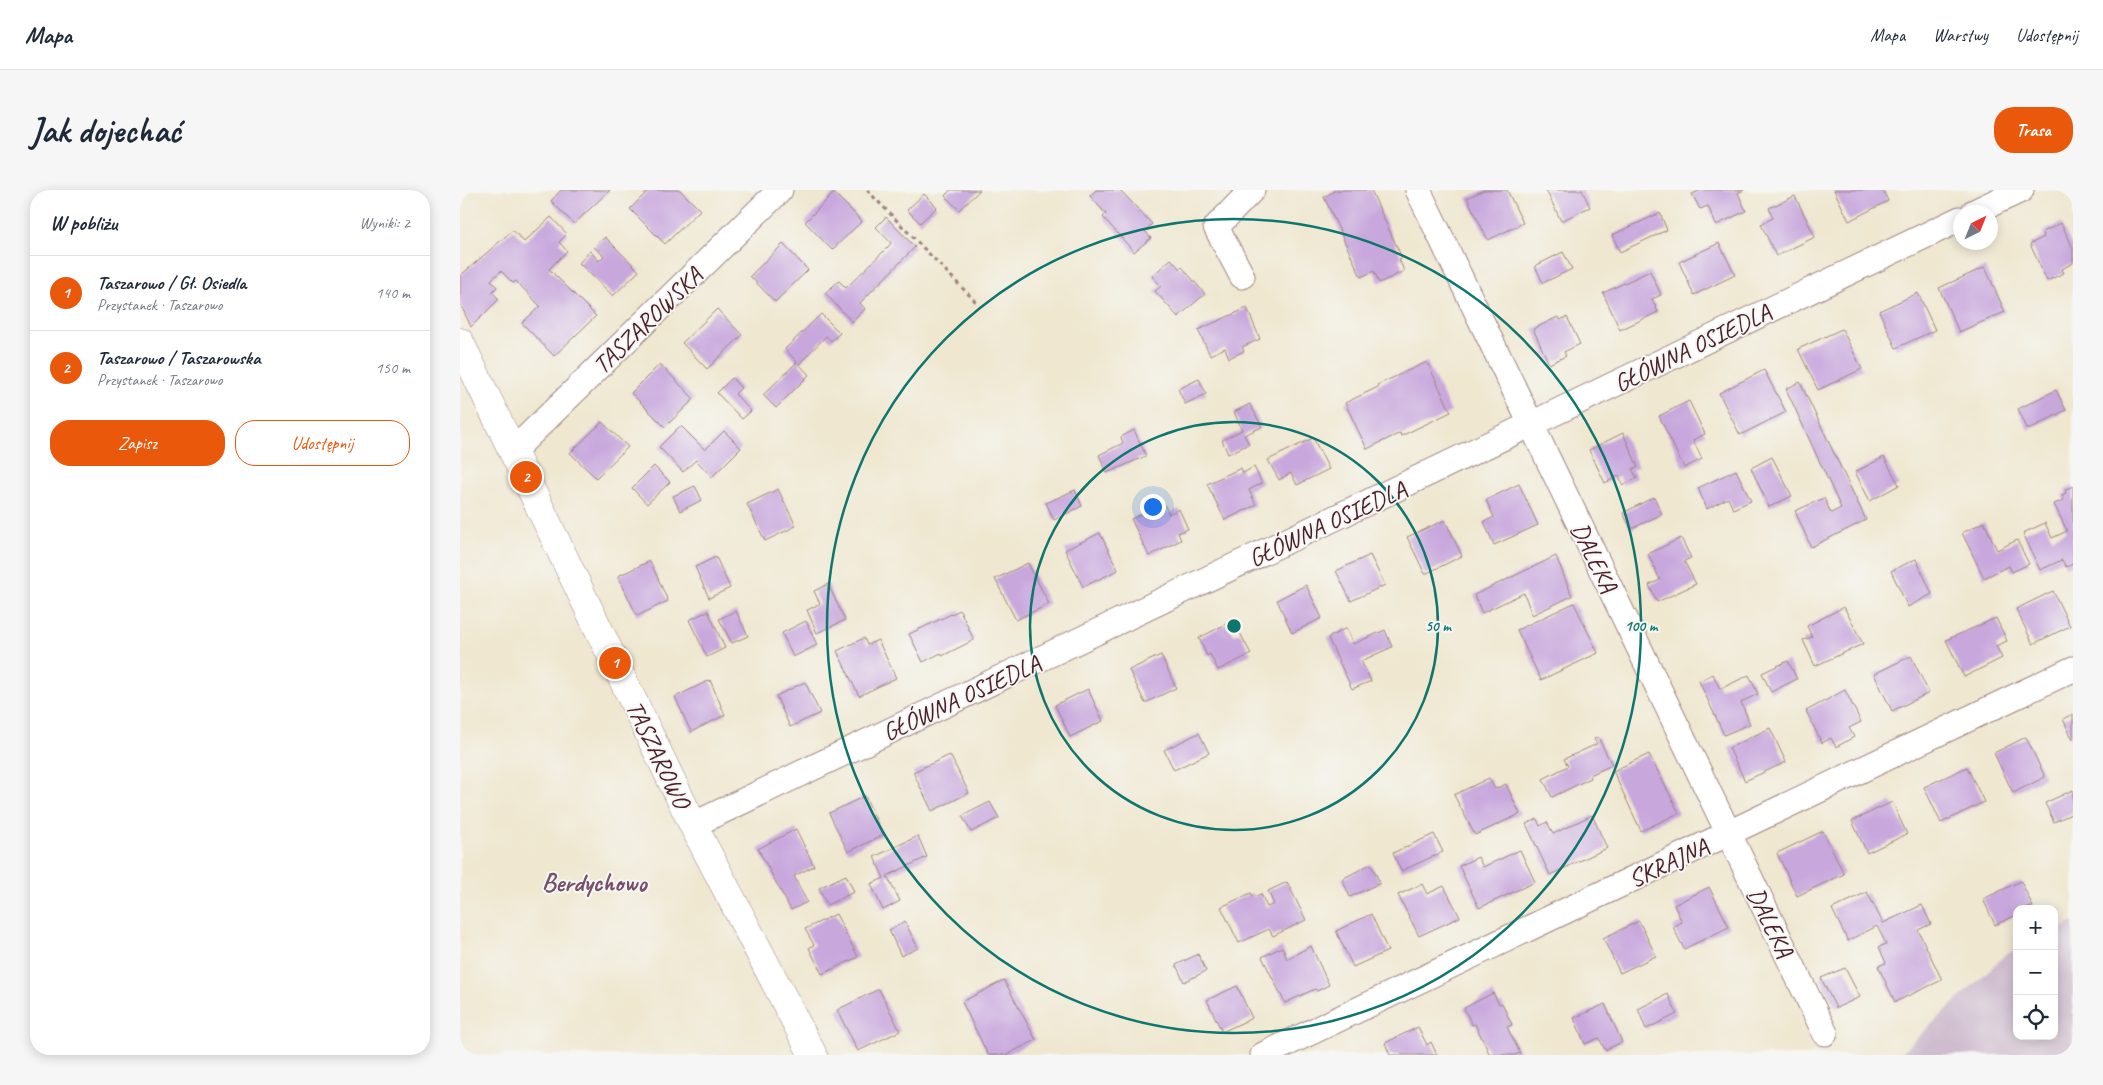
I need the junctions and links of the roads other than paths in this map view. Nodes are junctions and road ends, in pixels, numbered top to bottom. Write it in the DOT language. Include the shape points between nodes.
graph roads {
  1 [pos="780,190"];
  2 [pos="1252,190"];
  3 [pos="1418,190"];
  4 [pos="2021,190"];
  5 [pos="1989,205"];
  6 [pos="1953,222"];
  7 [pos="1242,276"];
  8 [pos="460,342"];
  9 [pos="1532,424"];
  10 [pos="513,451"];
  11 [pos="2073,669"];
  12 [pos="693,825"];
  13 [pos="1728,833"];
  14 [pos="1824,1033"];
  15 [pos="814,1055"];
  16 [pos="1263,1055"];
  1 -- 10 [label="street, TASZAROWSKA"];
  2 -- 7 [label="street" via="1216,227"];
  3 -- 9 [label="street, DALEKA"];
  4 -- 5 [label="street"];
  6 -- 9 [label="street, GŁÓWNA OSIEDLA"];
  8 -- 10 [label="street, TASZAROWO"];
  9 -- 12 [label="street, GŁÓWNA OSIEDLA"];
  9 -- 13 [label="street, DALEKA"];
  10 -- 12 [label="street, TASZAROWO"];
  11 -- 13 [label="street, SKRAJNA"];
  12 -- 15 [label="street, TASZAROWO"];
  13 -- 14 [label="street, DALEKA"];
  13 -- 16 [label="street, SKRAJNA"];
}
